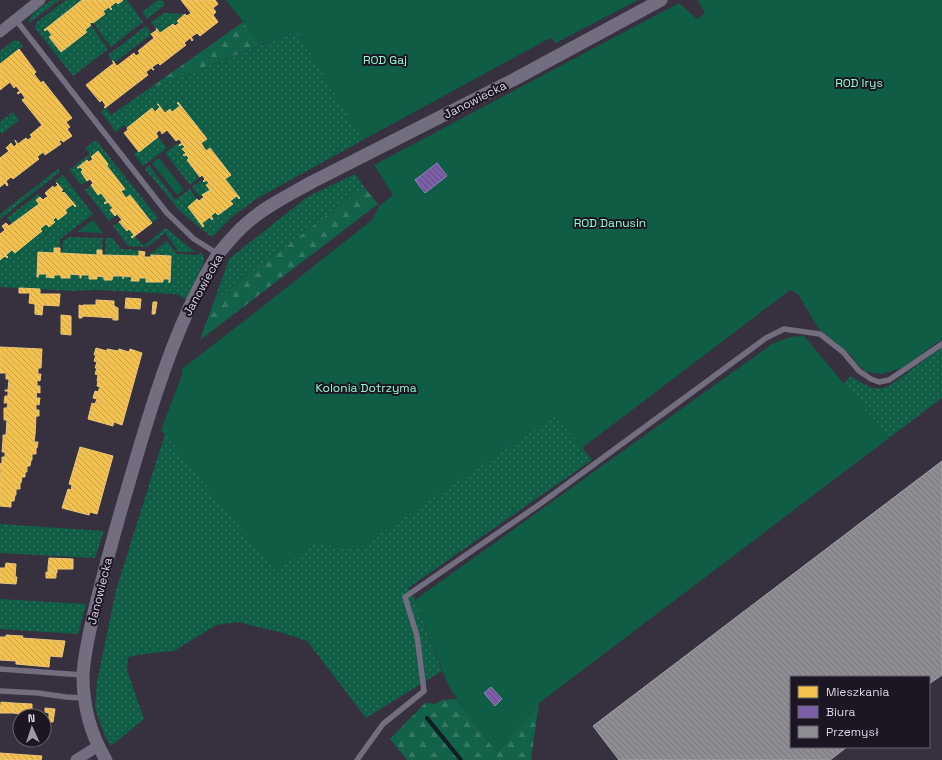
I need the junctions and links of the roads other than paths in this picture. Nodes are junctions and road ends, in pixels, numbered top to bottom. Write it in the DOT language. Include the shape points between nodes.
graph roads {
  1 [pos="40,0"];
  2 [pos="661,0"];
  3 [pos="16,20"];
  4 [pos="0,32"];
  5 [pos="218,254"];
  6 [pos="942,344"];
  7 [pos="0,670"];
  8 [pos="84,675"];
  9 [pos="0,691"];
  10 [pos="85,698"];
  11 [pos="98,746"];
  12 [pos="76,760"];
  13 [pos="106,760"];
  14 [pos="357,760"];
  1 -- 3 [label="street"];
  2 -- 5 [label="street, Janowiecka" via="513,80 287,196 248,222"];
  3 -- 4 [label="street"];
  3 -- 5 [label="lane" via="166,213 194,239"];
  5 -- 8 [label="street, Janowiecka" via="179,330 164,370 108,554 89,635"];
  6 -- 14 [label="lane" via="889,380 878,382 859,371 842,352 820,334 784,329 766,338 540,504 405,597 417,636 424,691 383,724"];
  7 -- 8 [label="lane"];
  8 -- 10 [label="street, Janowiecka"];
  9 -- 10 [label="lane"];
  10 -- 11 [label="street, Janowiecka"];
  11 -- 12 [label="street"];
  11 -- 13 [label="street, Janowiecka"];
}
